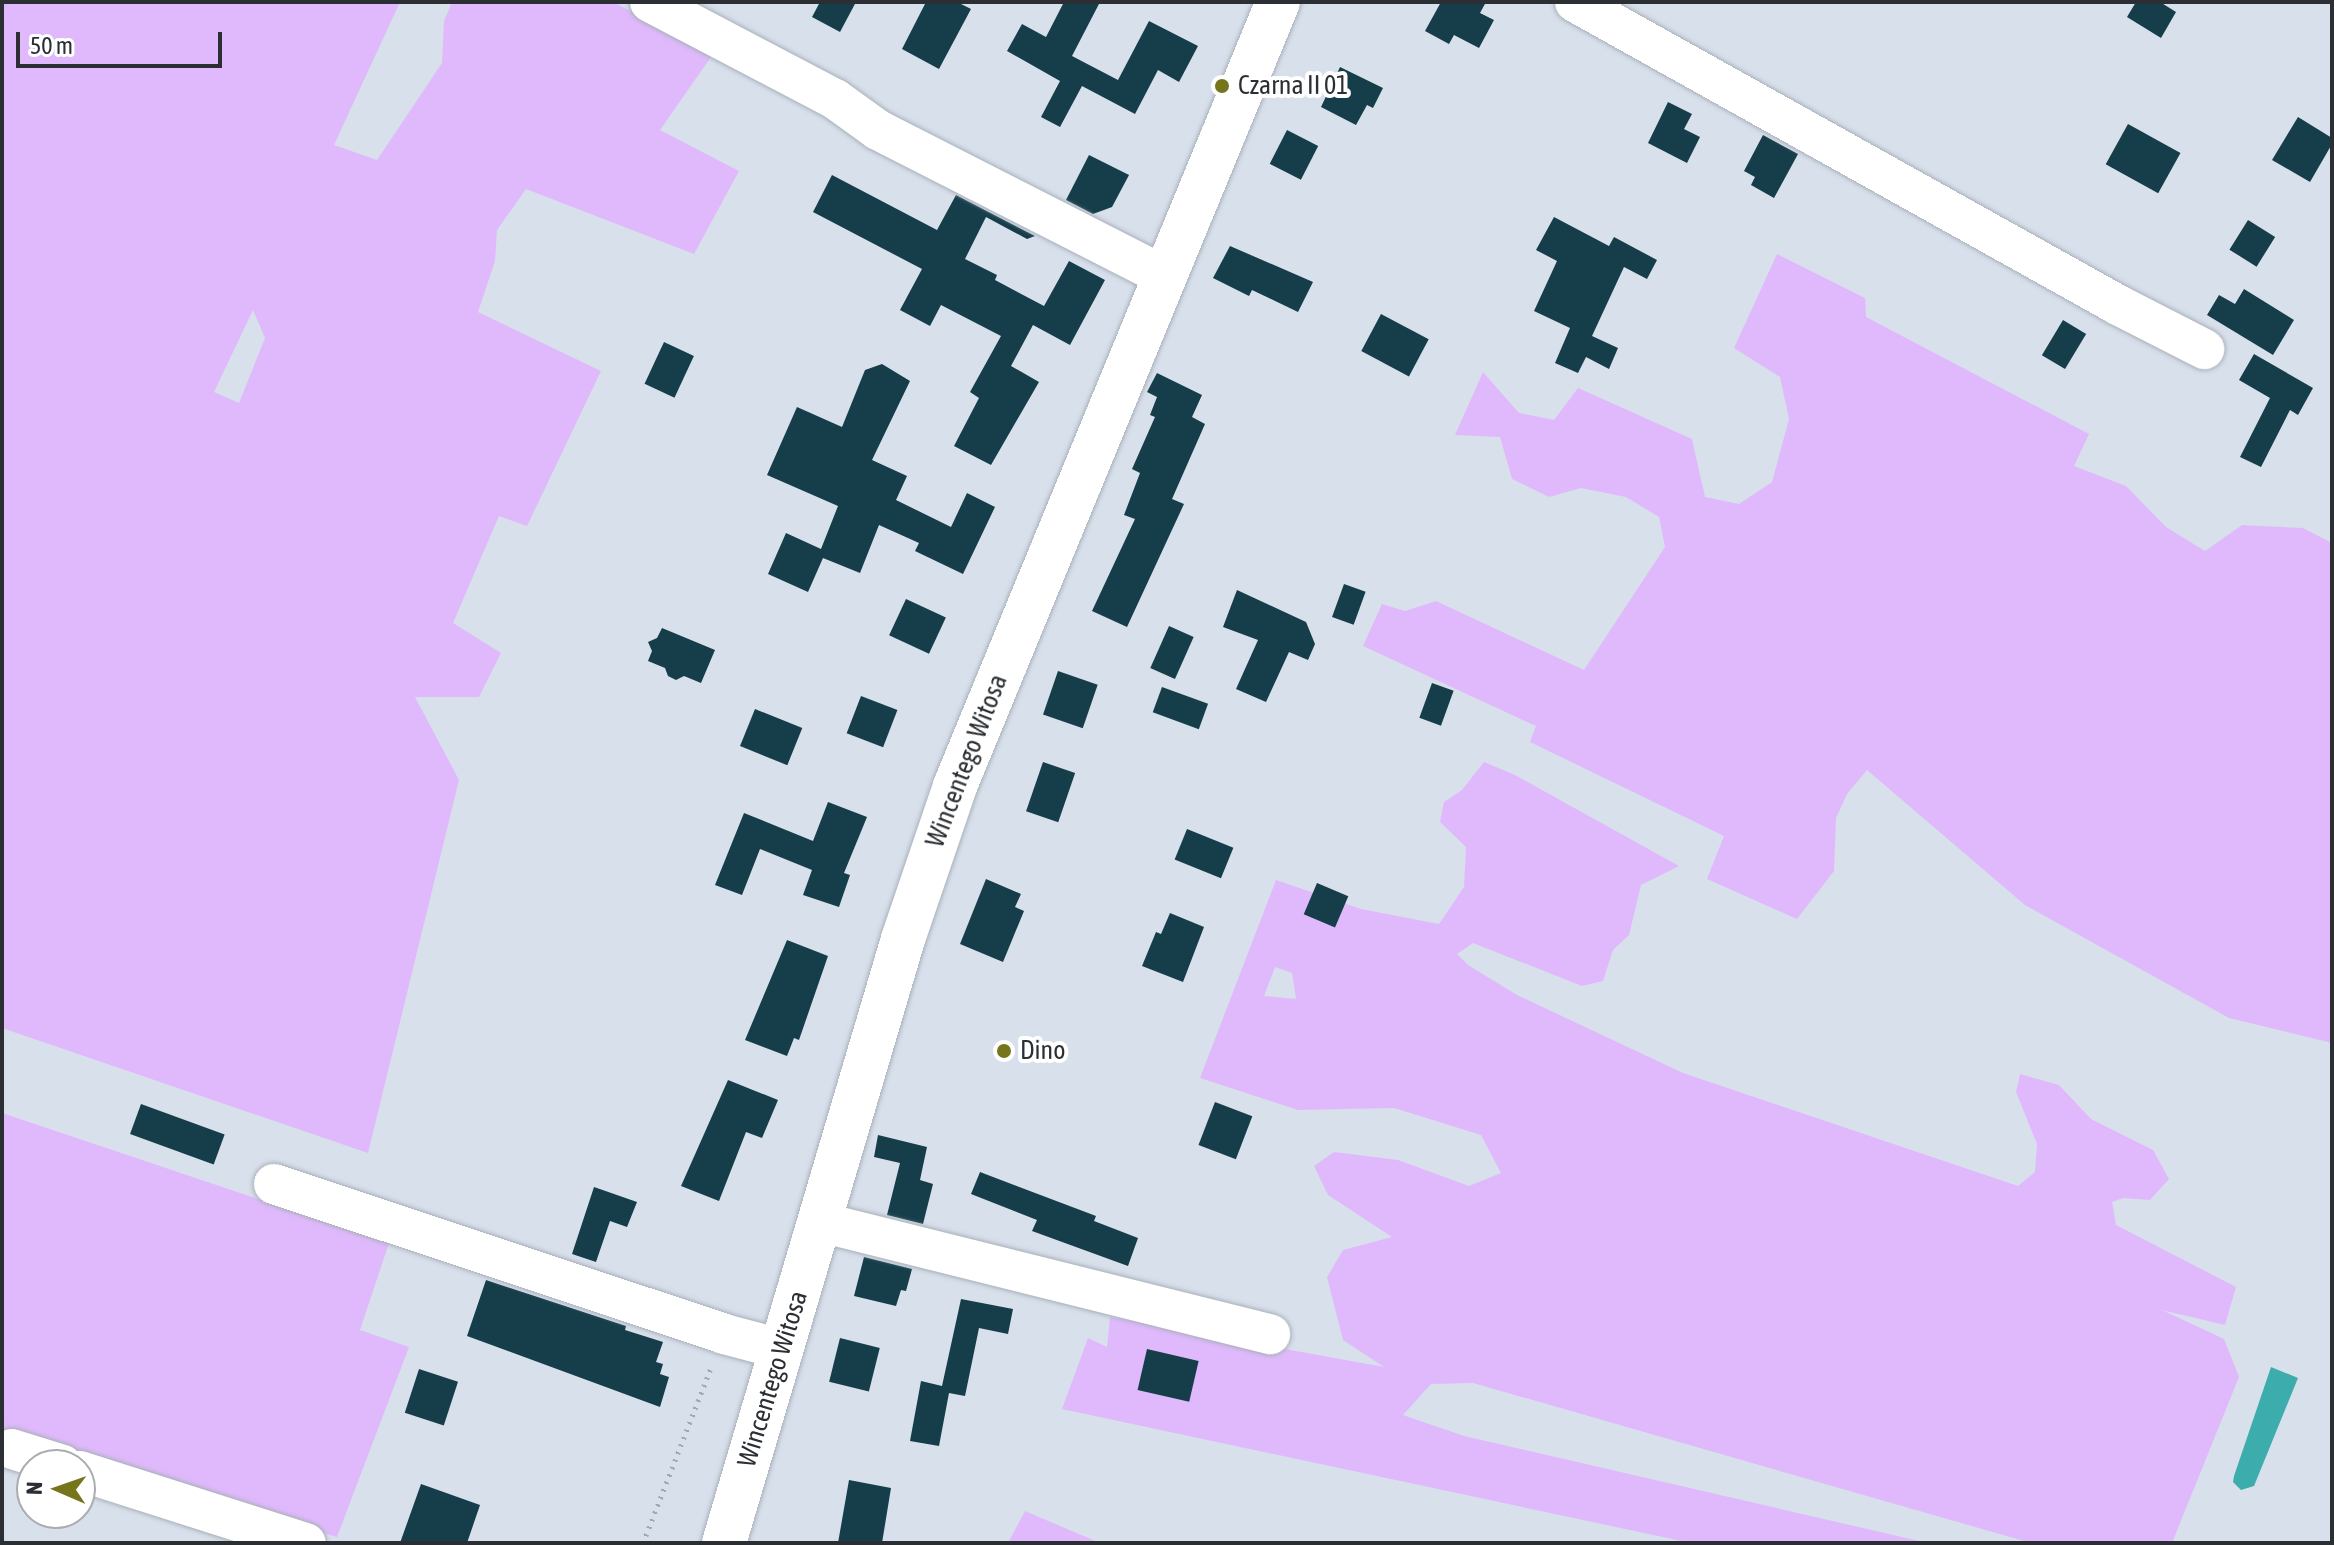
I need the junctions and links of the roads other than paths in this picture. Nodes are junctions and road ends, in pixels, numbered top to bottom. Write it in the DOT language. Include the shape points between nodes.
graph roads {
  1 [pos="650,2"];
  2 [pos="1278,2"];
  3 [pos="1575,2"];
  4 [pos="1164,276"];
  5 [pos="2204,349"];
  6 [pos="274,1184"];
  7 [pos="820,1222"];
  8 [pos="1270,1334"];
  9 [pos="781,1349"];
  10 [pos="12,1449"];
  11 [pos="16,1450"];
  12 [pos="96,1476"];
  13 [pos="306,1543"];
  14 [pos="724,1543"];
  1 -- 4 [label="street" via="835,99 878,130"];
  2 -- 4 [label="main road, Wincentego Witosa"];
  3 -- 5 [label="street"];
  4 -- 7 [label="main road, Wincentego Witosa" via="955,786 903,939"];
  6 -- 9 [label="street"];
  7 -- 8 [label="street"];
  7 -- 9 [label="main road, Wincentego Witosa"];
  9 -- 14 [label="main road, Wincentego Witosa"];
  10 -- 11 [label="street"];
  12 -- 13 [label="street"];
}
